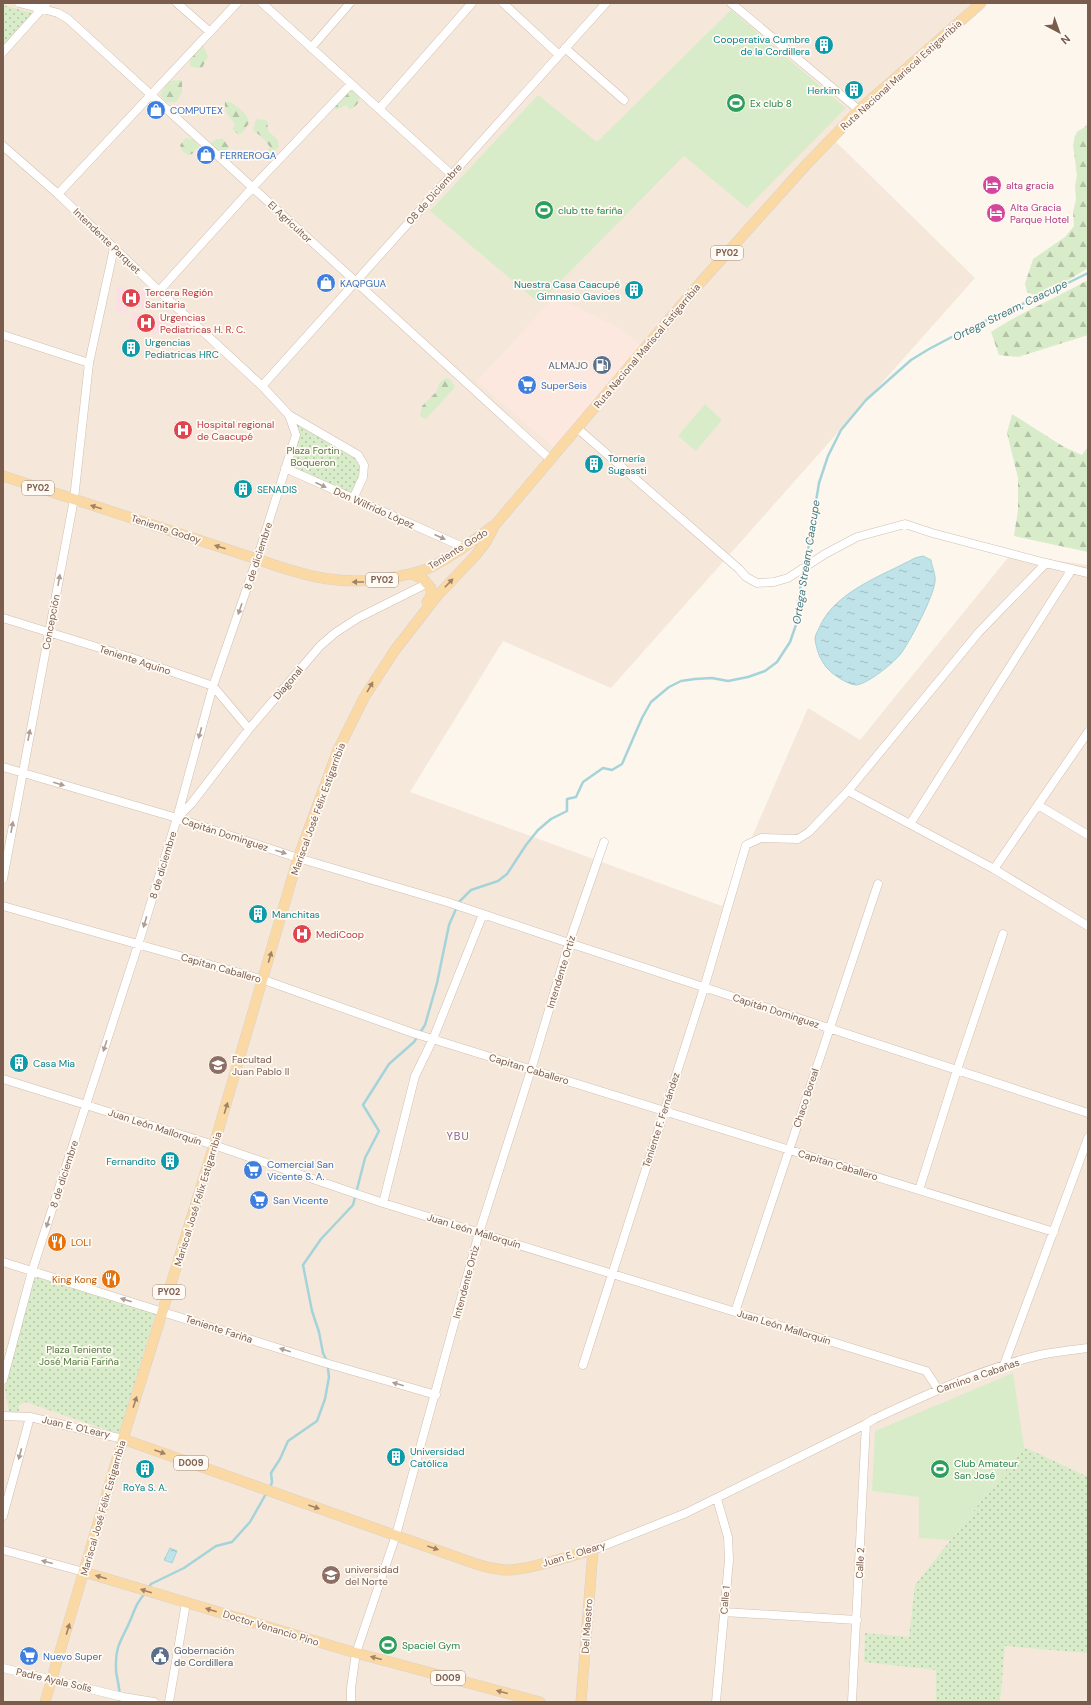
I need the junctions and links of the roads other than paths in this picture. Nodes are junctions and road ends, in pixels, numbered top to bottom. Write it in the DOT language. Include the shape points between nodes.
graph roads {
  1 [pos="19,3"];
  2 [pos="177,3"];
  3 [pos="237,3"];
  4 [pos="262,3"];
  5 [pos="350,3"];
  6 [pos="472,3"];
  7 [pos="503,3"];
  8 [pos="606,3"];
  9 [pos="732,3"];
  10 [pos="981,3"];
  11 [pos="44,6"];
  12 [pos="210,32"];
  13 [pos="311,48"];
  14 [pos="565,48"];
  15 [pos="3,52"];
  16 [pos="559,55"];
  17 [pos="351,84"];
  18 [pos="151,95"];
  19 [pos="624,100"];
  20 [pos="379,109"];
  21 [pos="859,110"];
  22 [pos="3,146"];
  23 [pos="452,175"];
  24 [pos="252,188"];
  25 [pos="58,194"];
  26 [pos="114,248"];
  27 [pos="354,281"];
  28 [pos="159,291"];
  29 [pos="3,335"];
  30 [pos="89,364"];
  31 [pos="262,386"];
  32 [pos="289,415"];
  33 [pos="577,428"];
  34 [pos="550,460"];
  35 [pos="285,468"];
  36 [pos="3,476"];
  37 [pos="353,499"];
  38 [pos="74,500"];
  39 [pos="495,525"];
  40 [pos="463,547"];
  41 [pos="257,559"];
  42 [pos="1046,563"];
  43 [pos="1072,569"];
  44 [pos="1088,573"];
  45 [pos="412,574"];
  46 [pos="428,583"];
  47 [pos="3,618"];
  48 [pos="413,626"];
  49 [pos="50,632"];
  50 [pos="213,686"];
  51 [pos="352,721"];
  52 [pos="249,729"];
  53 [pos="1088,732"];
  54 [pos="3,767"];
  55 [pos="22,773"];
  56 [pos="848,791"];
  57 [pos="1038,805"];
  58 [pos="177,818"];
  59 [pos="910,824"];
  60 [pos="1088,834"];
  61 [pos="604,842"];
  62 [pos="298,858"];
  63 [pos="994,869"];
  64 [pos="3,880"];
  65 [pos="878,884"];
  66 [pos="3,906"];
  67 [pos="483,914"];
  68 [pos="1088,926"];
  69 [pos="1003,934"];
  70 [pos="569,943"];
  71 [pos="138,945"];
  72 [pos="264,980"];
  73 [pos="704,988"];
  74 [pos="829,1028"];
  75 [pos="431,1038"];
  76 [pos="531,1070"];
  77 [pos="957,1070"];
  78 [pos="3,1079"];
  79 [pos="86,1105"];
  80 [pos="665,1110"];
  81 [pos="1088,1113"];
  82 [pos="1088,1138"];
  83 [pos="214,1146"];
  84 [pos="789,1149"];
  85 [pos="920,1190"];
  86 [pos="383,1203"];
  87 [pos="1054,1232"];
  88 [pos="479,1233"];
  89 [pos="3,1262"];
  90 [pos="32,1271"];
  91 [pos="613,1273"];
  92 [pos="164,1312"];
  93 [pos="735,1312"];
  94 [pos="1088,1348"];
  95 [pos="6,1353"];
  96 [pos="583,1365"];
  97 [pos="1004,1365"];
  98 [pos="3,1380"];
  99 [pos="938,1389"];
  100 [pos="436,1395"];
  101 [pos="3,1416"];
  102 [pos="30,1417"];
  103 [pos="874,1419"];
  104 [pos="866,1424"];
  105 [pos="123,1439"];
  106 [pos="259,1488"];
  107 [pos="716,1499"];
  108 [pos="3,1516"];
  109 [pos="396,1535"];
  110 [pos="3,1550"];
  111 [pos="592,1550"];
  112 [pos="84,1572"];
  113 [pos="186,1602"];
  114 [pos="724,1612"];
  115 [pos="857,1620"];
  116 [pos="356,1653"];
  117 [pos="3,1668"];
  118 [pos="52,1679"];
  119 [pos="45,1702"];
  120 [pos="154,1702"];
  121 [pos="169,1702"];
  122 [pos="351,1702"];
  123 [pos="540,1702"];
  124 [pos="581,1702"];
  125 [pos="716,1702"];
  126 [pos="852,1702"];
  1 -- 11 [label="street, El Agricultor"];
  2 -- 12 [label="street"];
  3 -- 12 [label="street"];
  4 -- 13 [label="street"];
  5 -- 13 [label="street"];
  6 -- 20 [label="street"];
  7 -- 16 [label="street"];
  8 -- 14 [label="street, 08 de Diciembre"];
  9 -- 21 [label="street"];
  10 -- 21 [label="main road, Ruta Nacional Mariscal Estigarribia / PY02"];
  11 -- 15 [label="street"];
  11 -- 18 [label="street, El Agricultor" via="68,19"];
  12 -- 18 [label="street"];
  13 -- 17 [label="street"];
  14 -- 16 [label="street, 08 de Diciembre"];
  14 -- 19 [label="street"];
  16 -- 23 [label="street, 08 de Diciembre"];
  17 -- 20 [label="street"];
  17 -- 24 [label="street"];
  18 -- 24 [label="street, El Agricultor"];
  18 -- 25 [label="street"];
  20 -- 23 [label="street"];
  21 -- 33 [label="main road, Ruta Nacional Mariscal Estigarribia / PY02" via="726,253"];
  22 -- 25 [label="street, Intendente Parquet"];
  23 -- 27 [label="street, 08 de Diciembre"];
  24 -- 27 [label="street, El Agricultor"];
  24 -- 28 [label="street"];
  25 -- 26 [label="street, Intendente Parquet"];
  26 -- 28 [label="street, Intendente Parquet"];
  26 -- 30 [label="street, Concepción"];
  27 -- 31 [label="street, 08 de Diciembre"];
  27 -- 34 [label="street, El Agricultor"];
  28 -- 31 [label="street, Intendente Parquet"];
  29 -- 30 [label="street"];
  30 -- 38 [label="street, Concepción"];
  31 -- 32 [label="street, 8 de diciembre"];
  32 -- 35 [label="street, 8 de diciembre" via="296,435"];
  32 -- 37 [label="street" via="358,455 364,465 363,477"];
  33 -- 34 [label="main road, Ruta Nacional Mariscal Estigarribia / PY02"];
  33 -- 42 [label="street" via="746,577 757,583 788,578 857,537 905,524"];
  34 -- 39 [label="main road, Ruta Nacional Mariscal Estigarribia / PY02"];
  35 -- 37 [label="street, Don Wilfrido López, one-way"];
  35 -- 41 [label="street, 8 de diciembre"];
  36 -- 38 [label="main road, PY02"];
  37 -- 40 [label="street, Don Wilfrido López, one-way"];
  41 -- 38 [label="main road, Teniente Godoy / PY02, one-way"];
  49 -- 38 [label="street, Concepción, one-way"];
  39 -- 40 [label="main road, Teniente Godo / PY02"];
  48 -- 39 [label="main road, Ruta Nacional Mariscal Estigarribia / PY02, one-way" via="475,556"];
  40 -- 45 [label="main road, Teniente Godo / PY02" via="429,568"];
  45 -- 41 [label="main road, Teniente Godo / PY02, one-way" via="362,582 337,581 292,572"];
  41 -- 50 [label="street, 8 de diciembre, one-way"];
  42 -- 43 [label="street"];
  42 -- 56 [label="street" via="979,632"];
  43 -- 44 [label="street"];
  43 -- 59 [label="street"];
  45 -- 46 [label="main road"];
  46 -- 48 [label="main road" via="431,596 417,615"];
  46 -- 52 [label="street, Diagonal" via="358,618 335,633 308,659"];
  47 -- 49 [label="street, Teniente Aquino"];
  51 -- 48 [label="main road, Ruta Nacional Mariscal Estigarribia / PY02, one-way" via="378,674"];
  49 -- 50 [label="street, Teniente Aquino"];
  55 -- 49 [label="street, Concepción, one-way"];
  50 -- 52 [label="street"];
  50 -- 58 [label="street, 8 de diciembre, one-way"];
  51 -- 62 [label="main road, Mariscal José Félix Estigarribia / PY02" via="338,750"];
  52 -- 58 [label="street, Diagonal" via="191,804"];
  53 -- 57 [label="street"];
  54 -- 55 [label="street, Capitán Dominguez"];
  55 -- 58 [label="street, Capitán Dominguez, one-way"];
  64 -- 55 [label="street, Concepción, one-way"];
  56 -- 59 [label="street"];
  56 -- 73 [label="street, Teniente F. Fernández" via="809,832 798,839 761,838 746,844"];
  57 -- 60 [label="street"];
  57 -- 63 [label="street"];
  58 -- 62 [label="street, Capitán Dominguez, one-way"];
  58 -- 71 [label="street, 8 de diciembre, one-way"];
  59 -- 63 [label="street"];
  61 -- 70 [label="street, Intendente Ortiz"];
  62 -- 67 [label="street, Capitán Dominguez"];
  72 -- 62 [label="main road, Mariscal José Félix Estigarribia / PY02, one-way"];
  63 -- 68 [label="street"];
  65 -- 74 [label="street, Chaco Boreal"];
  66 -- 71 [label="street, Capitan Caballero"];
  67 -- 70 [label="street, Capitán Dominguez"];
  67 -- 75 [label="street"];
  69 -- 77 [label="street"];
  70 -- 73 [label="street, Capitán Dominguez"];
  70 -- 76 [label="street, Intendente Ortiz"];
  71 -- 72 [label="street, Capitan Caballero"];
  71 -- 79 [label="street, 8 de diciembre, one-way"];
  72 -- 75 [label="street, Capitan Caballero"];
  83 -- 72 [label="main road, Mariscal José Félix Estigarribia / PY02, one-way"];
  73 -- 74 [label="street, Capitán Dominguez"];
  73 -- 80 [label="street, Teniente F. Fernández"];
  74 -- 77 [label="street, Capitán Dominguez"];
  74 -- 84 [label="street, Chaco Boreal"];
  75 -- 76 [label="street, Capitan Caballero"];
  75 -- 86 [label="street" via="415,1076"];
  76 -- 80 [label="street, Capitan Caballero"];
  76 -- 88 [label="street, Intendente Ortiz"];
  77 -- 81 [label="street, Capitán Dominguez"];
  77 -- 85 [label="street"];
  78 -- 79 [label="street, Juan León Mallorquín"];
  79 -- 83 [label="street, Juan León Mallorquín"];
  79 -- 90 [label="street, 8 de diciembre, one-way"];
  80 -- 84 [label="street, Capitan Caballero"];
  80 -- 91 [label="street, Teniente F. Fernández"];
  82 -- 87 [label="street"];
  83 -- 86 [label="street, Juan León Mallorquín"];
  83 -- 92 [label="main road, Mariscal José Félix Estigarribia / PY02"];
  84 -- 85 [label="street, Capitan Caballero"];
  84 -- 93 [label="street, Chaco Boreal"];
  85 -- 87 [label="street, Capitan Caballero"];
  86 -- 88 [label="street, Juan León Mallorquín"];
  87 -- 97 [label="street"];
  88 -- 91 [label="street, Juan León Mallorquín"];
  88 -- 100 [label="street, Intendente Ortiz"];
  89 -- 90 [label="street, Teniente Fariña"];
  92 -- 90 [label="street, Teniente Fariña, one-way"];
  90 -- 95 [label="street, 8 de diciembre"];
  91 -- 93 [label="street, Juan León Mallorquín"];
  91 -- 96 [label="street, Teniente F. Fernández"];
  100 -- 92 [label="street, Teniente Fariña, one-way"];
  105 -- 92 [label="main road, Mariscal José Félix Estigarribia / PY02, one-way"];
  93 -- 99 [label="street, Juan León Mallorquín" via="926,1371"];
  94 -- 97 [label="street, Camino a Cabañas" via="1040,1355"];
  95 -- 98 [label="street, 8 de diciembre"];
  97 -- 99 [label="street, Camino a Cabañas"];
  99 -- 103 [label="street, Camino a Cabañas"];
  100 -- 109 [label="street, Intendente Ortiz"];
  101 -- 102 [label="street, Juan E. O'Leary"];
  102 -- 105 [label="street, Juan E. O'Leary"];
  102 -- 108 [label="street, one-way"];
  103 -- 104 [label="street, Juan E. Oleary"];
  104 -- 107 [label="street, Juan E. Oleary"];
  104 -- 115 [label="street, Calle 2"];
  105 -- 106 [label="main road, Juan E. O'Leary / D009, one-way"];
  105 -- 112 [label="main road, Mariscal José Félix Estigarribia / PY02"];
  106 -- 109 [label="main road, Juan E. Oleary, one-way"];
  107 -- 111 [label="street, Juan E. Oleary"];
  107 -- 114 [label="street, Calle 1" via="728,1537 729,1560"];
  109 -- 111 [label="main road, Juan E. Oleary, one-way" via="476,1564 505,1570"];
  109 -- 116 [label="street, Intendente Ortiz"];
  112 -- 110 [label="street, Doctor Venancio Pino, one-way"];
  111 -- 124 [label="main road, Del Maestro"];
  113 -- 112 [label="main road, Doctor Venancio Pino / D009, one-way"];
  118 -- 112 [label="main road, Mariscal José Félix Estigarribia / PY02, one-way"];
  116 -- 113 [label="main road, Doctor Venancio Pino / D009, one-way"];
  113 -- 121 [label="street"];
  114 -- 115 [label="street"];
  114 -- 125 [label="street, Calle 1"];
  115 -- 126 [label="street, Calle 2"];
  116 -- 122 [label="street, Intendente Ortiz"];
  123 -- 116 [label="main road, Doctor Venancio Pino / D009, one-way"];
  117 -- 118 [label="street, Padre Ayala Solís"];
  118 -- 119 [label="main road, Mariscal José Félix Estigarribia / PY02"];
  118 -- 120 [label="street, Padre Ayala Solís"];
}
